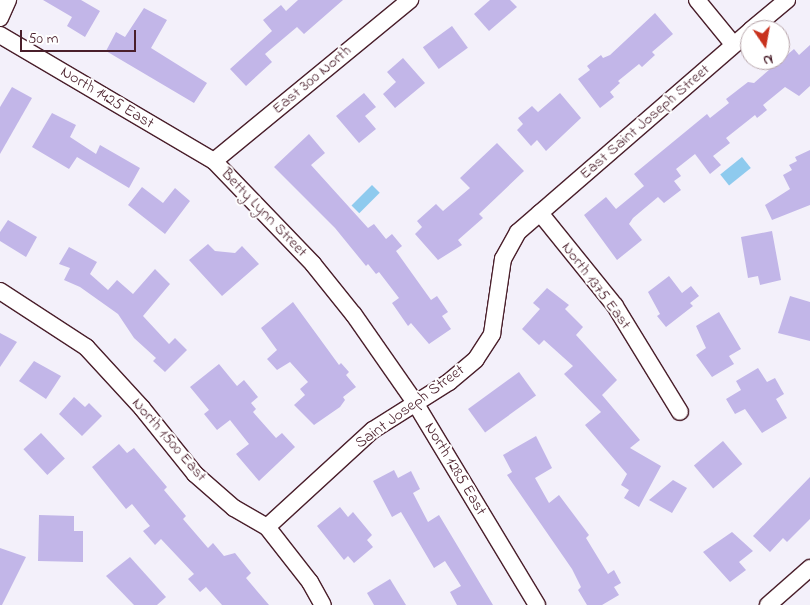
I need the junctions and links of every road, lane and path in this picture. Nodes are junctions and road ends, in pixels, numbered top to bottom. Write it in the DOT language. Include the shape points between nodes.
graph roads {
  1 [pos="8,0"];
  2 [pos="410,0"];
  3 [pos="697,0"];
  4 [pos="787,0"];
  5 [pos="0,18"];
  6 [pos="762,20"];
  7 [pos="0,35"];
  8 [pos="740,39"];
  9 [pos="734,44"];
  10 [pos="214,161"];
  11 [pos="540,213"];
  12 [pos="313,264"];
  13 [pos="0,291"];
  14 [pos="414,401"];
  15 [pos="680,412"];
  16 [pos="267,527"];
  17 [pos="810,568"];
  18 [pos="323,605"];
  19 [pos="537,605"];
  20 [pos="768,605"];
  1 -- 5 [label="street"];
  2 -- 10 [label="street, East 300 North"];
  3 -- 9 [label="street"];
  4 -- 6 [label="street, East Saint Joseph Street"];
  7 -- 10 [label="street, North 1425 East"];
  8 -- 9 [label="street, East Saint Joseph Street"];
  9 -- 11 [label="street, East Saint Joseph Street"];
  10 -- 12 [label="street, Betty Lynn Street"];
  11 -- 14 [label="street, Saint Joseph Street" via="518,232 503,259 492,334 476,359 449,382"];
  11 -- 15 [label="street, North 1375 East" via="615,306"];
  12 -- 14 [label="street, North 1285 East" via="354,315"];
  13 -- 16 [label="street, North 1500 East" via="86,347 142,408 195,474 234,508"];
  14 -- 16 [label="street, Saint Joseph Street" via="373,430"];
  14 -- 19 [label="street, North 1285 East"];
  16 -- 18 [label="street, North 1500 East" via="310,582"];
  17 -- 20 [label="street"];
}
